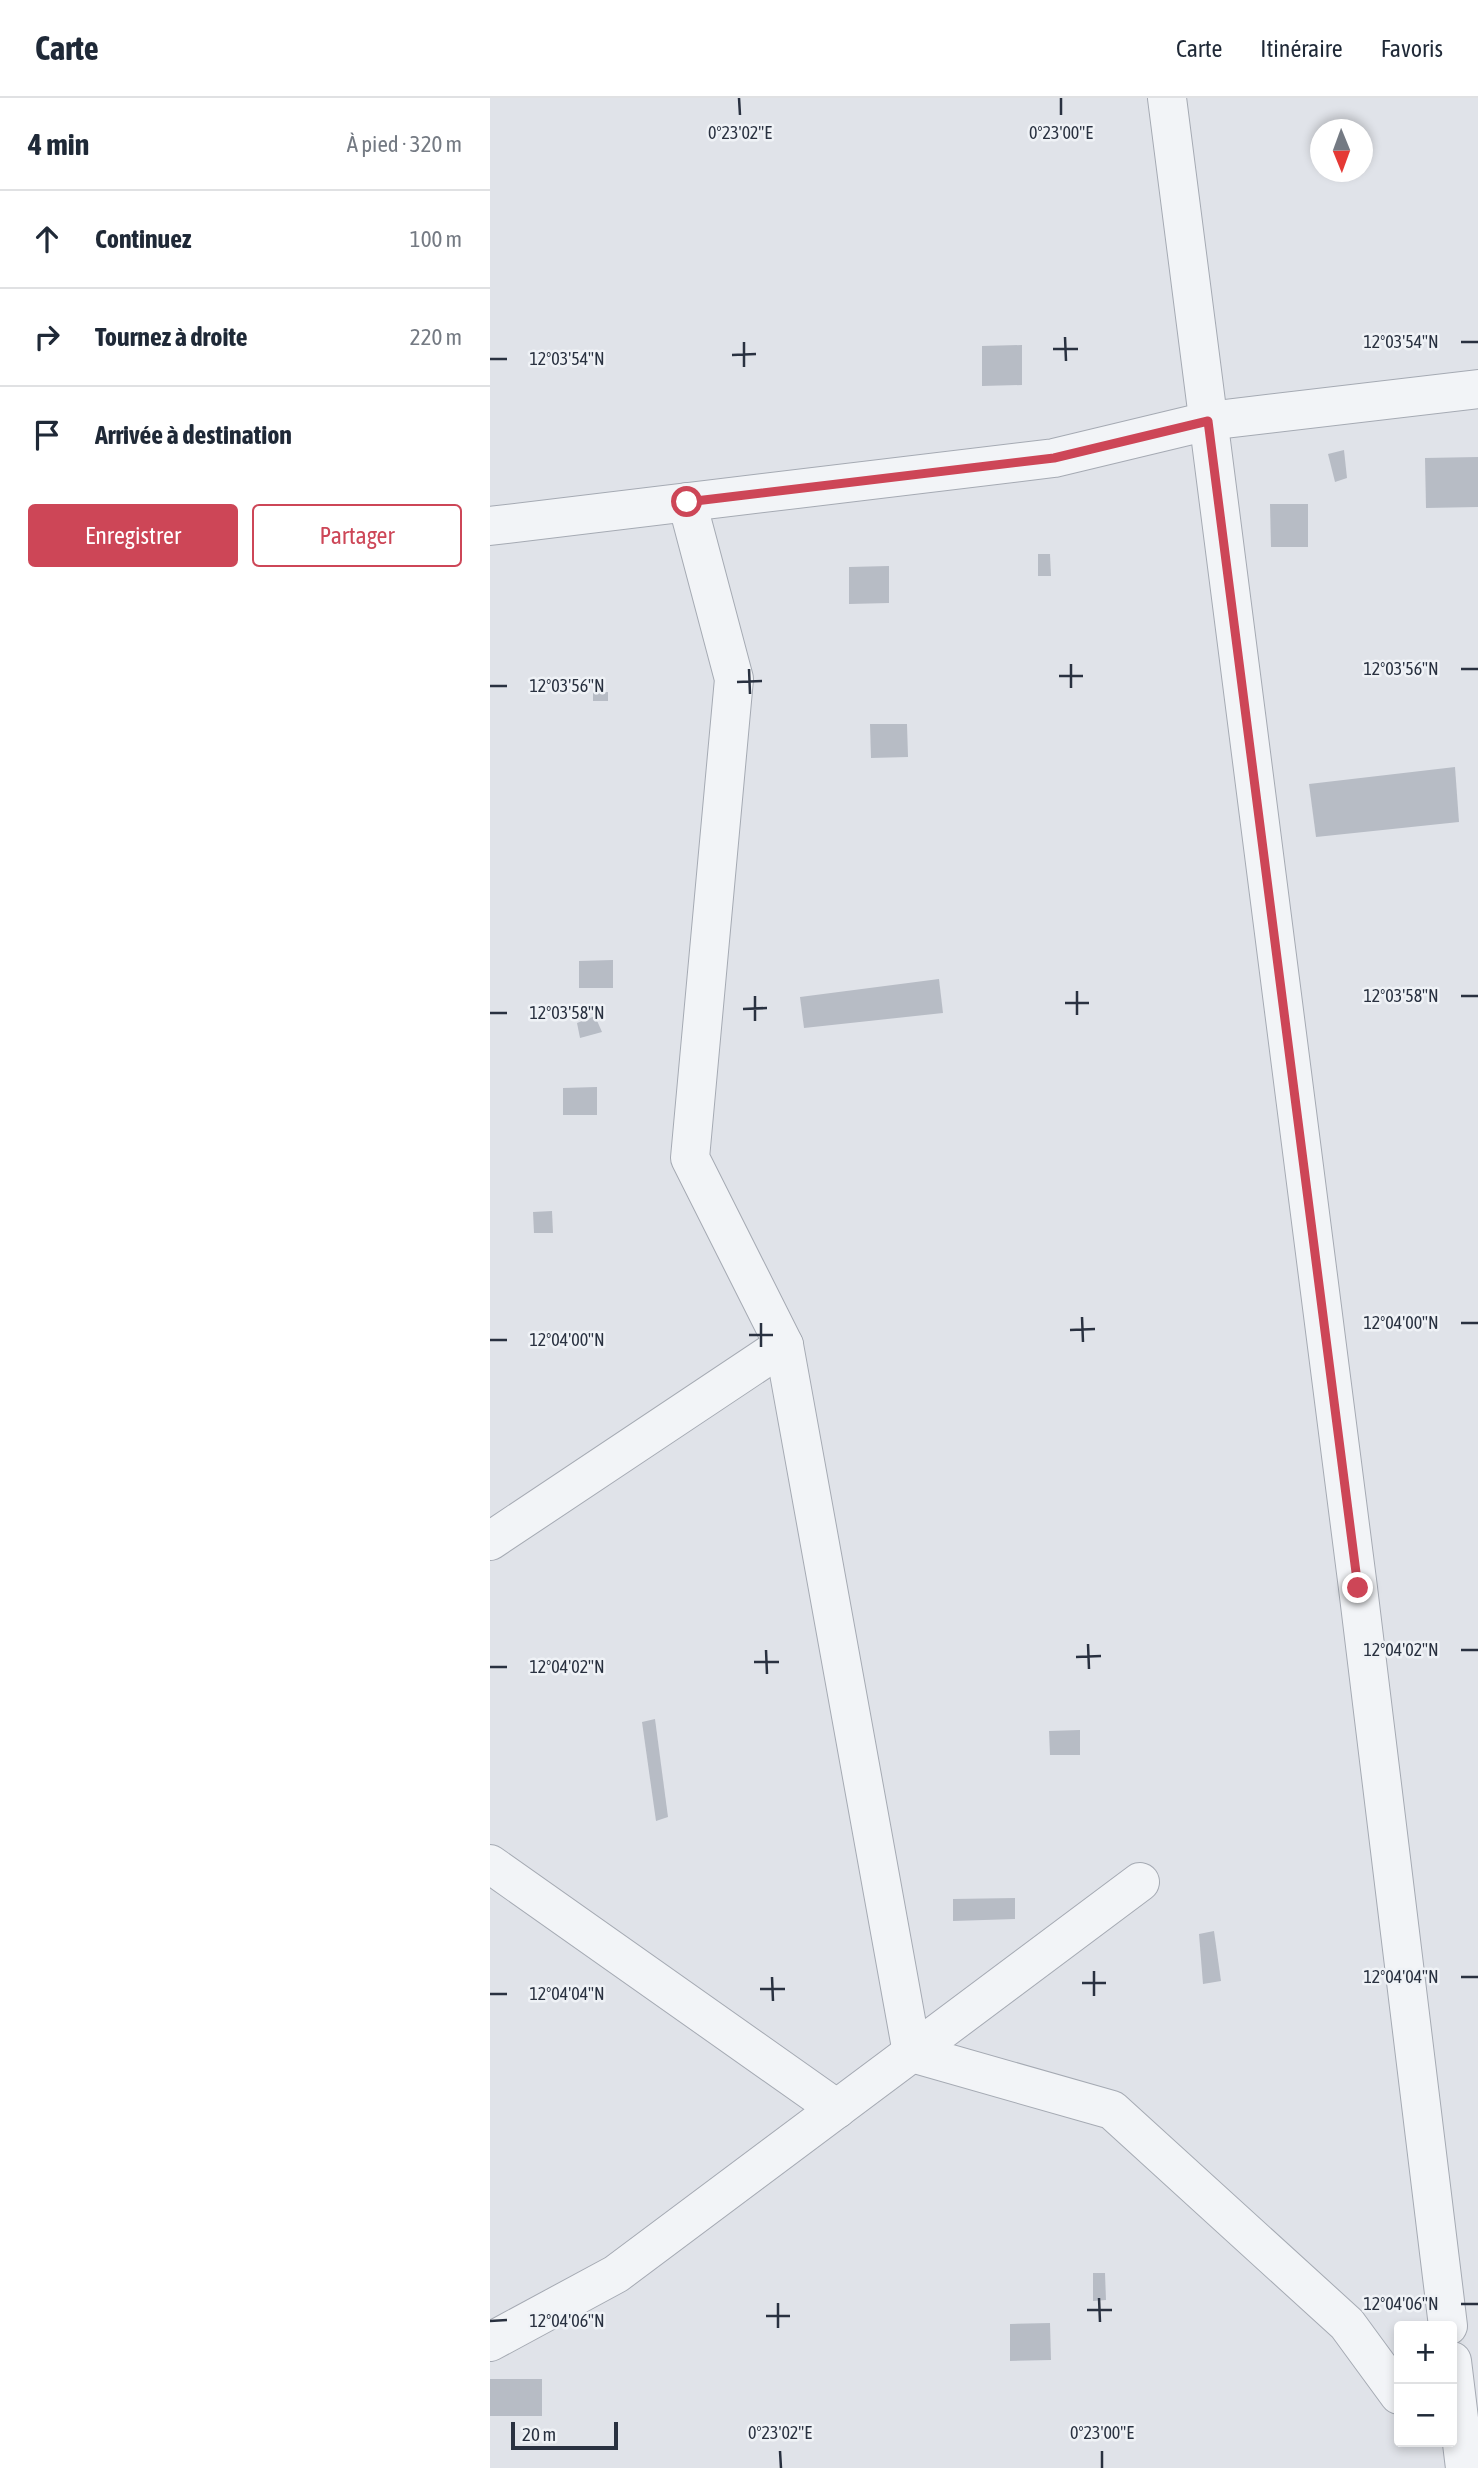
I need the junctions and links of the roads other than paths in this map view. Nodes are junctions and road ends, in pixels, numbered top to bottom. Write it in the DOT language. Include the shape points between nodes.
graph roads {
  1 [pos="1167,98"];
  2 [pos="1478,388"];
  3 [pos="1208,421"];
  4 [pos="687,502"];
  5 [pos="490,526"];
  6 [pos="784,1345"];
  7 [pos="490,1541"];
  8 [pos="490,1864"];
  9 [pos="1140,1882"];
  10 [pos="912,2053"];
  11 [pos="838,2109"];
  12 [pos="1447,2321"];
  13 [pos="490,2342"];
  14 [pos="1455,2384"];
  15 [pos="1394,2388"];
  16 [pos="1437,2447"];
  17 [pos="1452,2468"];
  18 [pos="1465,2468"];
  1 -- 3 [label="street"];
  2 -- 3 [label="street"];
  3 -- 4 [label="street" via="1054,458"];
  3 -- 12 [label="street"];
  4 -- 5 [label="street"];
  4 -- 6 [label="street" via="734,679 690,1158"];
  6 -- 7 [label="street"];
  6 -- 10 [label="street"];
  8 -- 11 [label="street"];
  9 -- 10 [label="street"];
  10 -- 11 [label="street"];
  10 -- 15 [label="street" via="1112,2110 1348,2324"];
  11 -- 13 [label="street" via="616,2274"];
  14 -- 18 [label="street"];
  16 -- 17 [label="street"];
}
